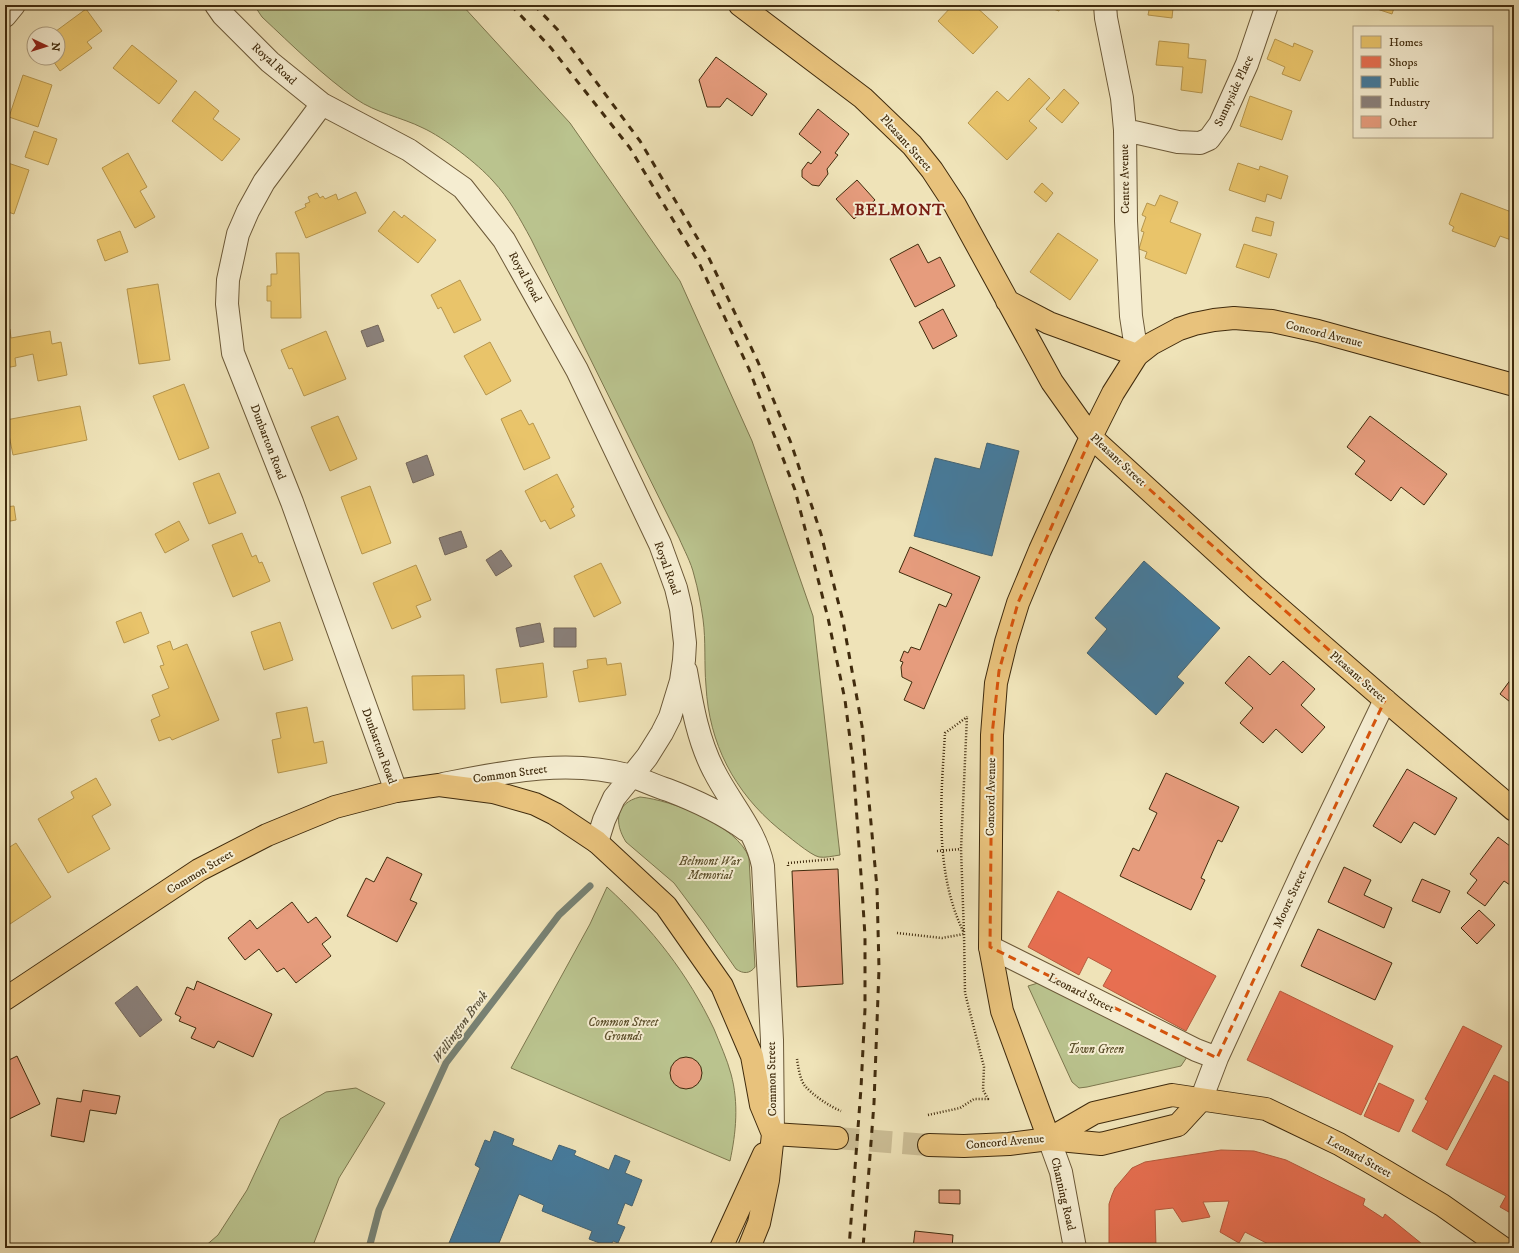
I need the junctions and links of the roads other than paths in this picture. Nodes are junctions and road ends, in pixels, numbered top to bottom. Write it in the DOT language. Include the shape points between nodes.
graph roads {
  1 [pos="14,5"];
  2 [pos="216,5"];
  3 [pos="740,5"];
  4 [pos="1105,5"];
  5 [pos="1267,5"];
  6 [pos="5,16"];
  7 [pos="322,104"];
  8 [pos="1125,130"];
  9 [pos="1006,301"];
  10 [pos="1138,355"];
  11 [pos="1514,385"];
  12 [pos="1091,437"];
  13 [pos="684,660"];
  14 [pos="1385,700"];
  15 [pos="630,776"];
  16 [pos="439,785"];
  17 [pos="396,791"];
  18 [pos="1514,810"];
  19 [pos="752,834"];
  20 [pos="597,842"];
  21 [pos="990,947"];
  22 [pos="5,999"];
  23 [pos="1217,1058"];
  24 [pos="1201,1100"];
  25 [pos="773,1134"];
  26 [pos="837,1138"];
  27 [pos="1049,1140"];
  28 [pos="929,1145"];
  29 [pos="721,1248"];
  30 [pos="749,1248"];
  31 [pos="1075,1248"];
  32 [pos="1503,1248"];
  1 -- 6 [label="street"];
  2 -- 7 [label="street, Royal Road" via="270,62"];
  3 -- 9 [label="main road, Pleasant Street" via="858,94 912,145 955,205"];
  4 -- 8 [label="street, Centre Avenue" via="1122,98"];
  5 -- 8 [label="street, Sunnyside Place" via="1247,64 1220,124 1209,139 1200,143 1178,142"];
  7 -- 13 [label="street, Royal Road" via="409,150 463,188 504,240 577,370 660,544 681,608"];
  7 -- 17 [label="street, Dunbarton Road" via="264,182 238,234 228,280 229,323 233,352 292,502"];
  8 -- 10 [label="street, Centre Avenue" via="1126,229 1132,316"];
  9 -- 10 [label="main road" via="1049,323"];
  9 -- 12 [label="main road, Pleasant Street" via="1052,382"];
  10 -- 11 [label="main road, Concord Avenue" via="1151,344 1194,324 1224,318 1253,319 1318,331"];
  10 -- 12 [label="main road, Concord Avenue"];
  12 -- 14 [label="main road, Pleasant Street" via="1255,587"];
  12 -- 21 [label="main road, Concord Avenue" via="1018,603 998,671 992,735"];
  13 -- 15 [label="street, Royal Road" via="681,681 667,722 647,756"];
  13 -- 19 [label="street, Royal Road" via="705,751 713,771"];
  14 -- 18 [label="main road, Pleasant Street"];
  14 -- 23 [label="street, Moore Street"];
  15 -- 16 [label="street, Common Street" via="600,770 548,768 498,773"];
  15 -- 19 [label="street, Common Street" via="700,802"];
  15 -- 20 [label="street, Royal Road" via="608,809"];
  16 -- 17 [label="main road, Common Street"];
  16 -- 20 [label="main road, Common Street" via="493,792 535,804"];
  17 -- 22 [label="main road, Common Street" via="335,807 267,834 206,867"];
  19 -- 25 [label="street, Common Street" via="761,854 765,875"];
  20 -- 25 [label="main road, Common Street" via="666,906 722,986 752,1056 761,1105"];
  21 -- 23 [label="street, Leonard Street" via="1196,1050"];
  21 -- 27 [label="main road, Concord Avenue" via="1002,1011"];
  23 -- 24 [label="street, Moore Street"];
  24 -- 27 [label="main road, Leonard Street" via="1172,1095 1094,1113"];
  24 -- 27 [label="main road" via="1178,1125 1101,1144"];
  24 -- 32 [label="main road, Leonard Street" via="1266,1108 1339,1144 1387,1172 1442,1205"];
  25 -- 26 [label="main road"];
  25 -- 29 [label="main road"];
  25 -- 30 [label="main road" via="768,1180 759,1223"];
  27 -- 28 [label="main road, Concord Avenue" via="964,1146"];
  27 -- 31 [label="street, Channing Road" via="1060,1172"];
}
